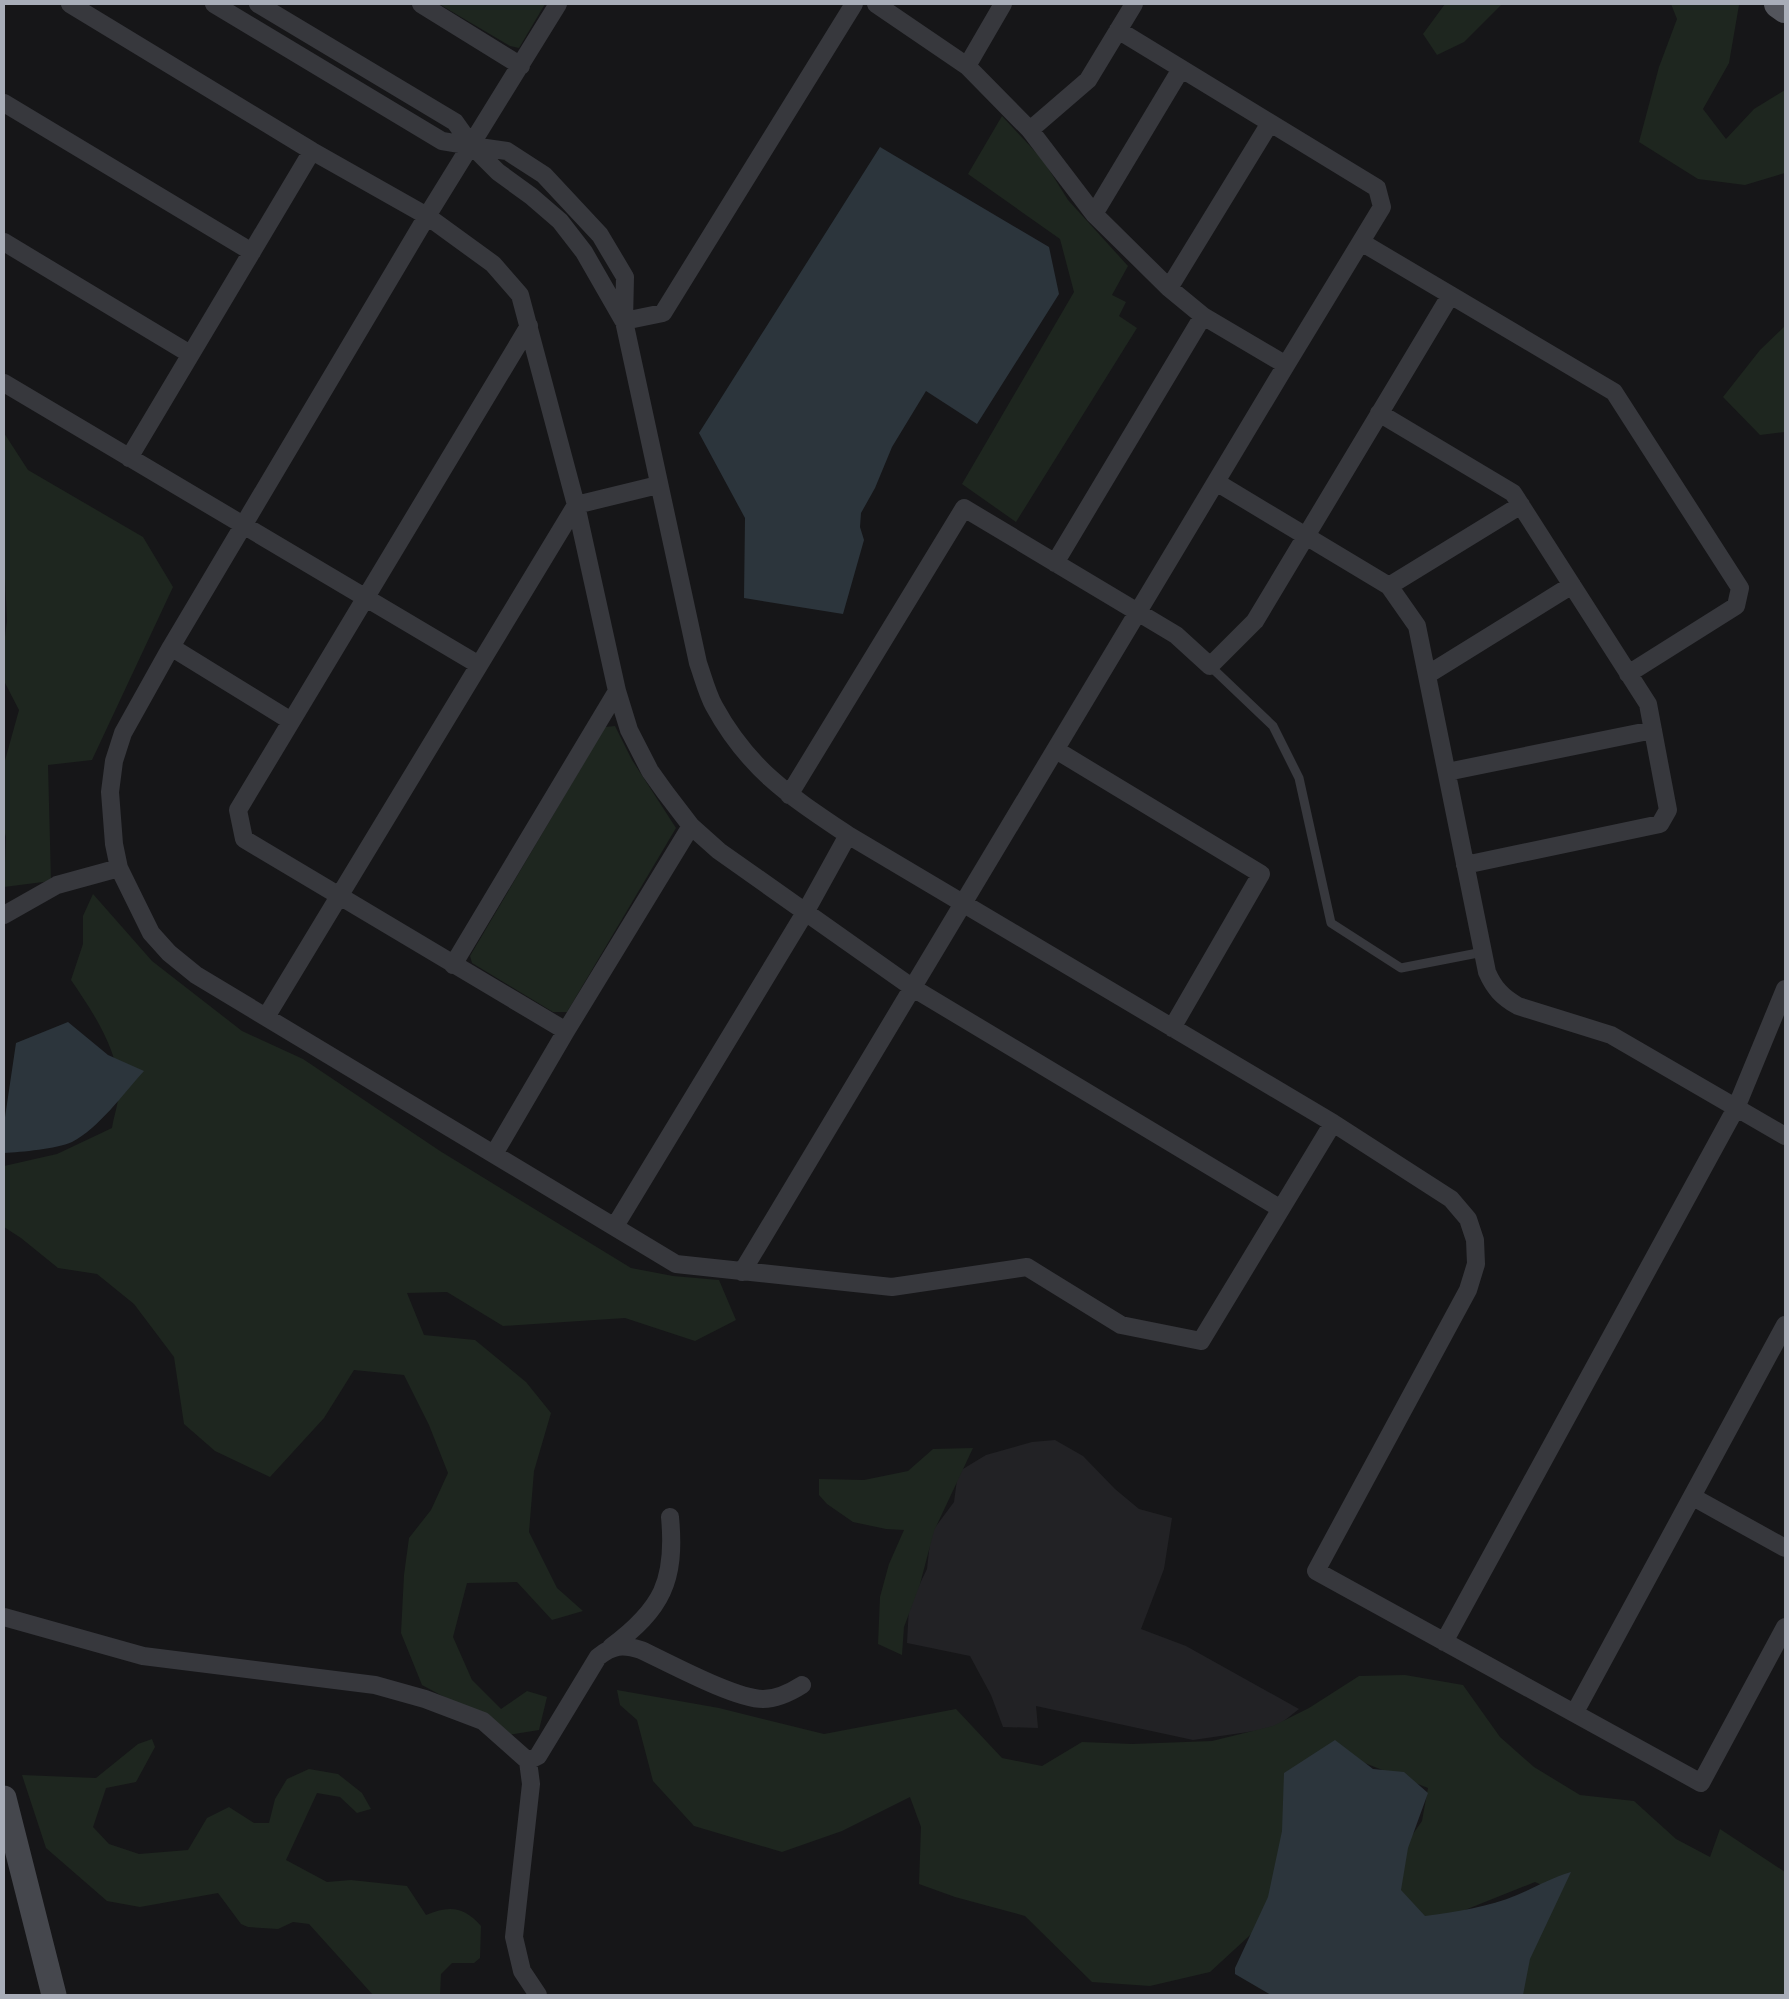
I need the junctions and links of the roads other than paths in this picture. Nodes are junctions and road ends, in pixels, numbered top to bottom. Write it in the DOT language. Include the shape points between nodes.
graph roads {
  1 [pos="70,4"];
  2 [pos="214,4"];
  3 [pos="258,4"];
  4 [pos="421,4"];
  5 [pos="558,4"];
  6 [pos="854,4"];
  7 [pos="876,4"];
  8 [pos="1003,4"];
  9 [pos="1134,4"];
  10 [pos="1778,4"];
  11 [pos="1785,9"];
  12 [pos="1118,30"];
  13 [pos="521,66"];
  14 [pos="967,66"];
  15 [pos="1181,69"];
  16 [pos="4,103"];
  17 [pos="1270,124"];
  18 [pos="1030,130"];
  19 [pos="472,146"];
  20 [pos="312,151"];
  21 [pos="1094,214"];
  22 [pos="427,216"];
  23 [pos="4,242"];
  24 [pos="1360,242"];
  25 [pos="252,252"];
  26 [pos="1169,288"];
  27 [pos="1450,296"];
  28 [pos="1204,316"];
  29 [pos="624,321"];
  30 [pos="529,326"];
  31 [pos="190,354"];
  32 [pos="1286,365"];
  33 [pos="4,384"];
  34 [pos="1379,413"];
  35 [pos="129,458"];
  36 [pos="1216,482"];
  37 [pos="658,485"];
  38 [pos="576,505"];
  39 [pos="1521,505"];
  40 [pos="243,527"];
  41 [pos="1305,536"];
  42 [pos="1055,563"];
  43 [pos="1572,585"];
  44 [pos="1389,586"];
  45 [pos="366,598"];
  46 [pos="1138,612"];
  47 [pos="171,647"];
  48 [pos="479,665"];
  49 [pos="1210,666"];
  50 [pos="1628,674"];
  51 [pos="1427,675"];
  52 [pos="616,691"];
  53 [pos="291,721"];
  54 [pos="1653,730"];
  55 [pos="1056,750"];
  56 [pos="1447,772"];
  57 [pos="789,795"];
  58 [pos="691,826"];
  59 [pos="848,835"];
  60 [pos="1465,864"];
  61 [pos="119,868"];
  62 [pos="340,898"];
  63 [pos="962,902"];
  64 [pos="806,911"];
  65 [pos="4,915"];
  66 [pos="1483,952"];
  67 [pos="453,965"];
  68 [pos="914,988"];
  69 [pos="1785,989"];
  70 [pos="266,1017"];
  71 [pos="1172,1028"];
  72 [pos="566,1031"];
  73 [pos="1736,1108"];
  74 [pos="1332,1123"];
  75 [pos="1785,1136"];
  76 [pos="494,1154"];
  77 [pos="1281,1209"];
  78 [pos="615,1226"];
  79 [pos="742,1272"];
  80 [pos="1785,1325"];
  81 [pos="1693,1497"];
  82 [pos="670,1517"];
  83 [pos="1785,1548"];
  84 [pos="4,1617"];
  85 [pos="1785,1627"];
  86 [pos="1444,1642"];
  87 [pos="610,1647"];
  88 [pos="802,1685"];
  89 [pos="1575,1712"];
  90 [pos="528,1761"];
  91 [pos="4,1798"];
  92 [pos="54,1995"];
  93 [pos="538,1995"];
  1 -- 20 [label="street"];
  2 -- 19 [label="street" via="442,140"];
  3 -- 19 [label="street" via="455,122"];
  4 -- 13 [label="street"];
  5 -- 13 [label="street"];
  6 -- 29 [label="street" via="663,313"];
  7 -- 14 [label="street"];
  8 -- 14 [label="street"];
  9 -- 12 [label="street"];
  10 -- 11 [label="main road"];
  12 -- 15 [label="street"];
  12 -- 18 [label="street" via="1088,80"];
  13 -- 19 [label="street"];
  14 -- 18 [label="street"];
  15 -- 17 [label="street"];
  15 -- 21 [label="street"];
  16 -- 25 [label="street"];
  17 -- 24 [label="street" via="1377,188 1382,207"];
  17 -- 26 [label="street"];
  18 -- 21 [label="street"];
  19 -- 22 [label="street"];
  19 -- 29 [label="street" via="498,172 560,221 584,252"];
  19 -- 29 [label="street" via="507,151 544,175 600,235 625,278"];
  20 -- 22 [label="street"];
  20 -- 25 [label="street"];
  21 -- 26 [label="street"];
  22 -- 30 [label="street" via="493,264 520,295"];
  22 -- 40 [label="street"];
  23 -- 31 [label="street"];
  24 -- 27 [label="street"];
  24 -- 32 [label="street"];
  25 -- 31 [label="street"];
  26 -- 28 [label="street"];
  27 -- 34 [label="street"];
  27 -- 50 [label="street" via="1614,392 1740,588 1736,606"];
  28 -- 32 [label="street"];
  28 -- 42 [label="street"];
  29 -- 37 [label="street"];
  30 -- 38 [label="street"];
  30 -- 45 [label="street"];
  31 -- 35 [label="street"];
  32 -- 36 [label="street"];
  33 -- 35 [label="street"];
  34 -- 39 [label="street" via="1513,493"];
  34 -- 41 [label="street"];
  35 -- 40 [label="street"];
  36 -- 41 [label="street"];
  36 -- 46 [label="street"];
  37 -- 38 [label="street"];
  37 -- 57 [label="street" via="698,663 713,705 734,739 762,773"];
  38 -- 48 [label="street"];
  38 -- 52 [label="street"];
  39 -- 43 [label="street"];
  39 -- 44 [label="street"];
  40 -- 45 [label="street"];
  40 -- 47 [label="street"];
  41 -- 44 [label="street"];
  41 -- 49 [label="street" via="1255,621"];
  42 -- 46 [label="street"];
  42 -- 57 [label="street" via="964,508"];
  43 -- 50 [label="street"];
  43 -- 51 [label="street"];
  44 -- 51 [label="street" via="1417,626"];
  45 -- 48 [label="street"];
  45 -- 53 [label="street"];
  46 -- 49 [label="street" via="1176,635"];
  46 -- 55 [label="street"];
  47 -- 53 [label="street"];
  47 -- 61 [label="street" via="123,733 114,761 110,792"];
  48 -- 62 [label="street"];
  49 -- 66 [label="lane" via="1273,726 1299,778 1331,923 1401,968"];
  50 -- 54 [label="street" via="1648,704"];
  51 -- 56 [label="street"];
  52 -- 58 [label="street" via="629,730 650,771"];
  52 -- 67 [label="street"];
  53 -- 62 [label="street" via="238,810 244,839"];
  54 -- 56 [label="street"];
  54 -- 60 [label="street" via="1668,810 1660,824"];
  55 -- 63 [label="street"];
  55 -- 71 [label="street" via="1261,874"];
  56 -- 60 [label="street"];
  57 -- 59 [label="street"];
  58 -- 64 [label="street" via="720,851"];
  58 -- 72 [label="street"];
  59 -- 63 [label="street"];
  59 -- 64 [label="street"];
  60 -- 66 [label="street"];
  61 -- 65 [label="street" via="57,886"];
  61 -- 70 [label="street" via="151,933 169,953 196,975"];
  62 -- 67 [label="street"];
  62 -- 70 [label="street"];
  63 -- 68 [label="street"];
  63 -- 71 [label="street"];
  64 -- 68 [label="street"];
  64 -- 78 [label="street"];
  66 -- 73 [label="street" via="1494,987 1505,999 1611,1035"];
  67 -- 72 [label="street"];
  68 -- 77 [label="street"];
  68 -- 79 [label="street"];
  69 -- 73 [label="street"];
  70 -- 76 [label="street"];
  71 -- 74 [label="street"];
  72 -- 76 [label="street"];
  73 -- 75 [label="street"];
  73 -- 86 [label="street"];
  74 -- 77 [label="street"];
  74 -- 86 [label="street" via="1451,1199 1468,1219 1476,1240 1476,1264 1468,1290 1316,1571"];
  76 -- 78 [label="street"];
  77 -- 79 [label="street" via="1201,1341 1121,1325 1027,1268 892,1287"];
  78 -- 79 [label="street" via="676,1264"];
  80 -- 81 [label="street"];
  81 -- 83 [label="street"];
  81 -- 89 [label="street"];
  82 -- 87 [label="street" via="672,1562 666,1586 632,1631"];
  84 -- 90 [label="street" via="143,1656 375,1685 425,1699 483,1721"];
  85 -- 89 [label="street" via="1701,1782"];
  86 -- 89 [label="street"];
  87 -- 88 [label="street" via="626,1645 641,1650 744,1696 764,1699 790,1693"];
  87 -- 90 [label="street" via="598,1657 538,1756"];
  90 -- 93 [label="street" via="531,1784 514,1937 522,1971"];
  91 -- 92 [label="street"];
}
